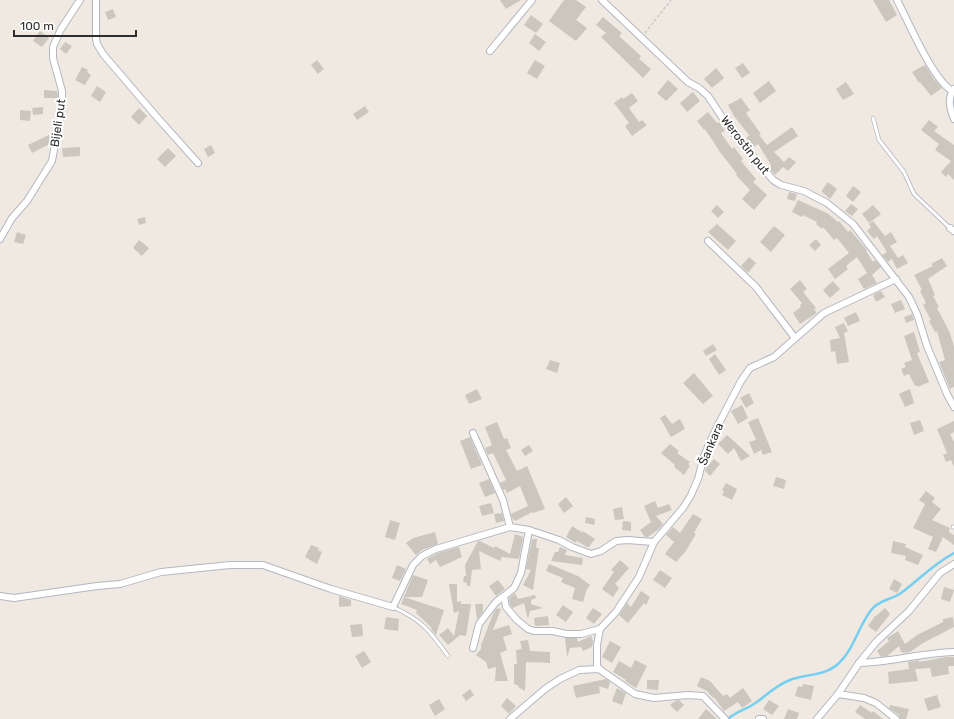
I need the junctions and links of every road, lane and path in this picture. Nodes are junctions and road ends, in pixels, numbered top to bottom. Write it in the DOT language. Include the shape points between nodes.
graph roads {
  1 [pos="80,0"];
  2 [pos="96,0"];
  3 [pos="532,0"];
  4 [pos="602,0"];
  5 [pos="671,0"];
  6 [pos="897,0"];
  7 [pos="641,38"];
  8 [pos="490,51"];
  9 [pos="953,90"];
  10 [pos="873,118"];
  11 [pos="954,119"];
  12 [pos="198,163"];
  13 [pos="952,230"];
  14 [pos="0,239"];
  15 [pos="708,241"];
  16 [pos="896,280"];
  17 [pos="795,338"];
  18 [pos="954,407"];
  19 [pos="473,433"];
  20 [pos="510,527"];
  21 [pos="529,530"];
  22 [pos="654,542"];
  23 [pos="954,564"];
  24 [pos="0,596"];
  25 [pos="504,596"];
  26 [pos="393,607"];
  27 [pos="600,629"];
  28 [pos="473,648"];
  29 [pos="954,652"];
  30 [pos="448,656"];
  31 [pos="859,663"];
  32 [pos="599,669"];
  33 [pos="838,694"];
  34 [pos="724,718"];
  35 [pos="510,719"];
  36 [pos="759,719"];
  37 [pos="763,719"];
  38 [pos="817,719"];
  39 [pos="896,719"];
  1 -- 14 [label="street, Bijeli put" via="61,29 53,47 53,58 62,91 62,107 52,161"];
  2 -- 12 [label="street" via="96,38 103,54"];
  3 -- 8 [label="street"];
  4 -- 7 [label="street, Werostin put"];
  5 -- 7 [label="path"];
  6 -- 9 [label="street" via="927,59 946,88"];
  7 -- 16 [label="street, Werostin put" via="688,82 708,96 772,180 781,186 804,191 827,203 853,224"];
  9 -- 11 [label="street" via="950,109"];
  10 -- 13 [label="lane" via="879,140 904,172 914,194"];
  15 -- 17 [label="street" via="756,287"];
  16 -- 17 [label="street, Šankara" via="824,313"];
  16 -- 18 [label="street, Werostin put" via="909,297 917,314 927,346"];
  17 -- 22 [label="street, Šankara" via="774,357 750,368 741,381 704,456 691,495"];
  19 -- 20 [label="street" via="503,500"];
  20 -- 21 [label="street"];
  20 -- 26 [label="street" via="436,549 422,556 413,565"];
  21 -- 22 [label="street" via="591,554 616,541"];
  21 -- 25 [label="street" via="521,573 514,588"];
  22 -- 27 [label="street, Šankara" via="639,578 616,612"];
  23 -- 31 [label="street" via="940,573 909,611 876,642"];
  24 -- 26 [label="street" via="14,598 120,584 161,572 230,565 263,565"];
  25 -- 27 [label="street" via="506,607 528,629 567,634 581,634"];
  25 -- 28 [label="street" via="479,624"];
  26 -- 30 [label="lane" via="422,623"];
  27 -- 32 [label="street" via="597,645"];
  29 -- 31 [label="street"];
  31 -- 33 [label="street"];
  32 -- 34 [label="street" via="635,694 654,698 703,696"];
  32 -- 35 [label="street" via="579,670 560,679 544,689"];
  33 -- 38 [label="street"];
  33 -- 39 [label="street" via="864,698 876,703"];
  36 -- 37 [label="street"];
}
